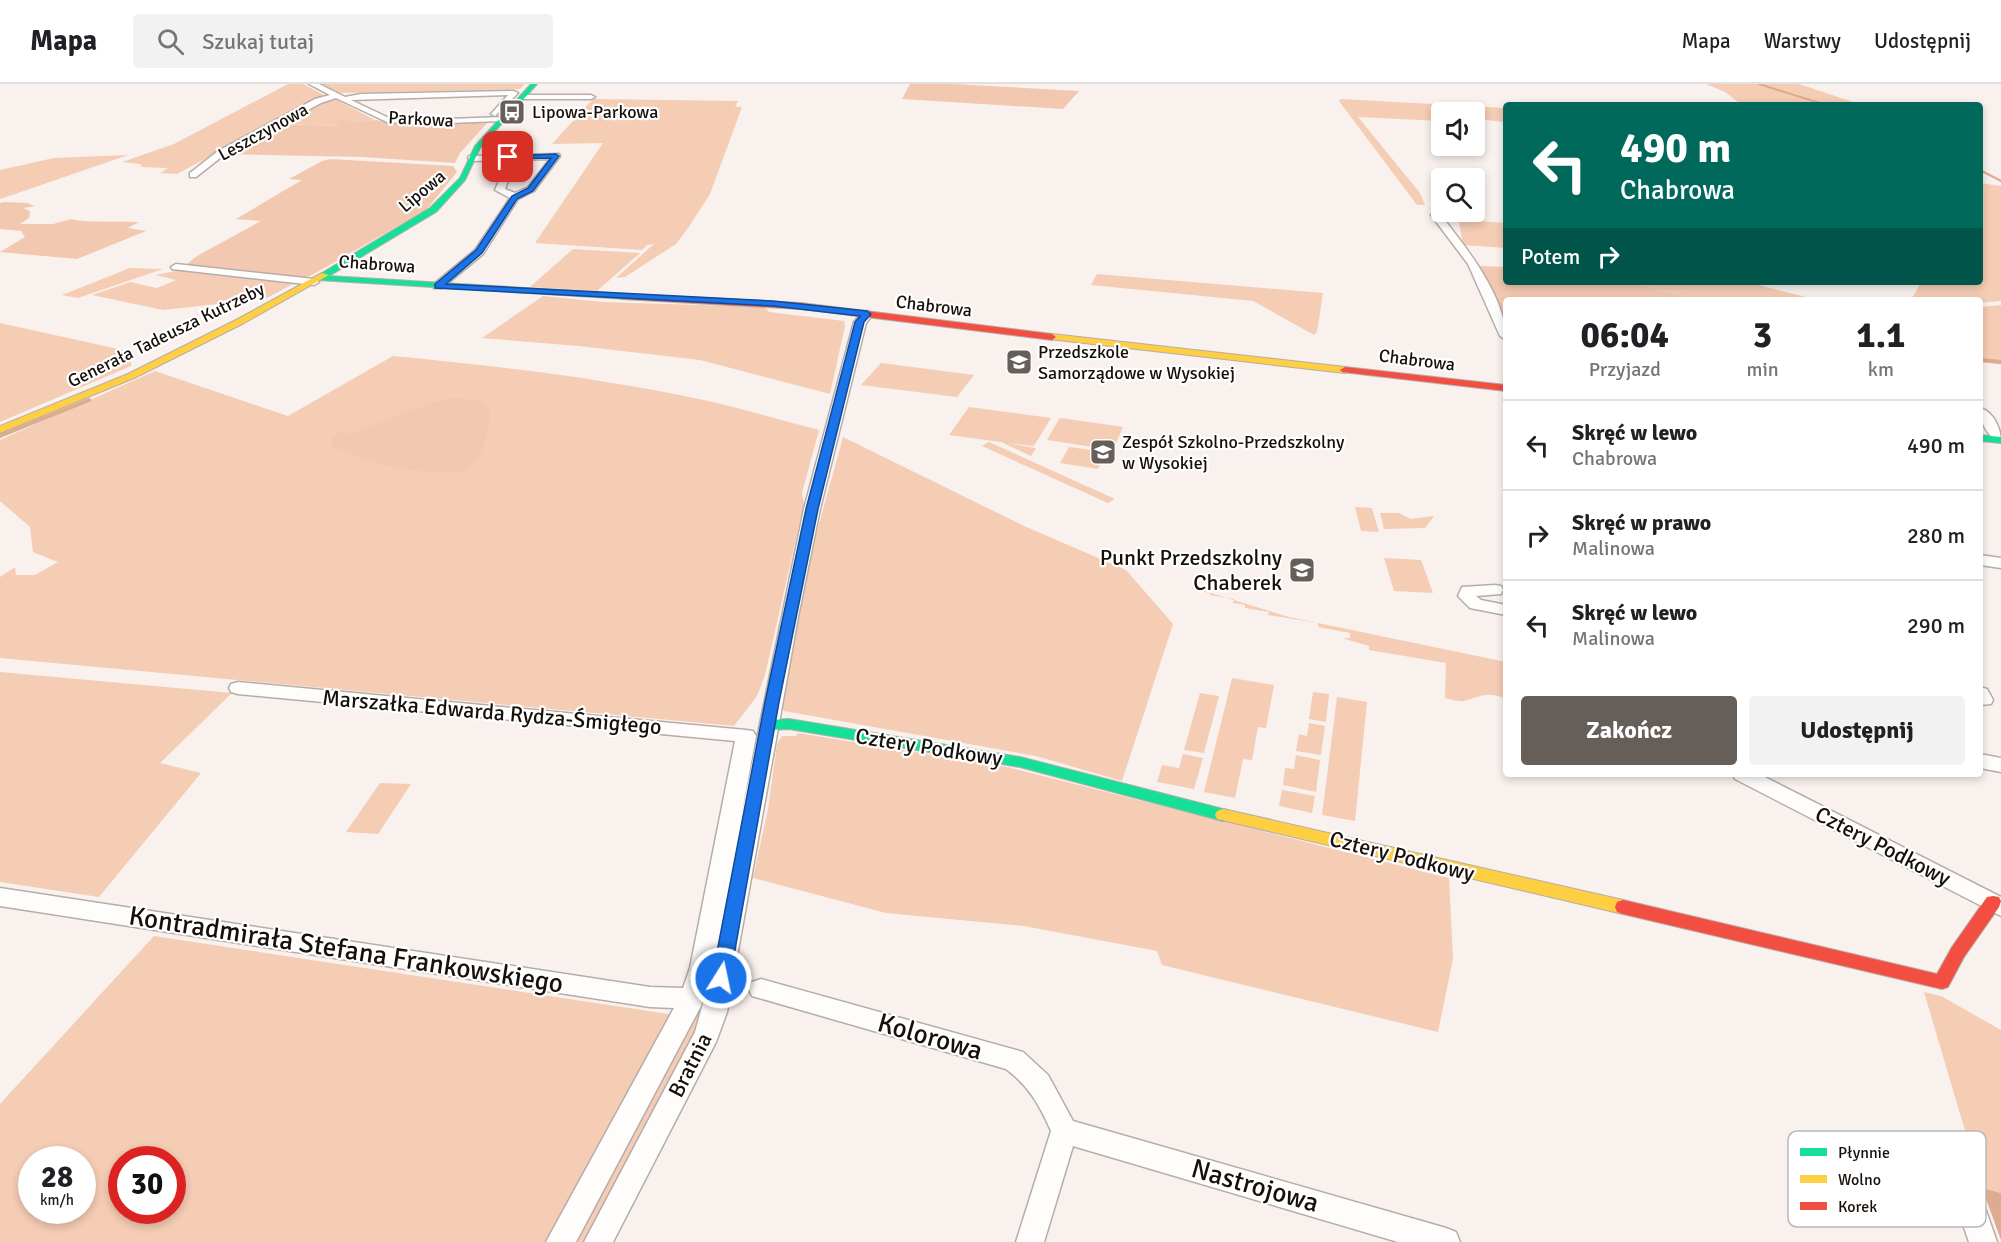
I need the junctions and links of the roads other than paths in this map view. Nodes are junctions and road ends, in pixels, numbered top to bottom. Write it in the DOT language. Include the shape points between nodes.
graph roads {
  1 [pos="313,84"];
  2 [pos="534,84"];
  3 [pos="396,96"];
  4 [pos="523,96"];
  5 [pos="339,97"];
  6 [pos="591,98"];
  7 [pos="388,103"];
  8 [pos="498,117"];
  9 [pos="471,166"];
  10 [pos="496,169"];
  11 [pos="194,175"];
  12 [pos="515,197"];
  13 [pos="1442,222"];
  14 [pos="176,267"];
  15 [pos="316,281"];
  16 [pos="438,286"];
  17 [pos="867,314"];
  18 [pos="1503,329"];
  19 [pos="1503,388"];
  20 [pos="1983,416"];
  21 [pos="0,430"];
  22 [pos="1983,438"];
  23 [pos="2001,439"];
  24 [pos="1983,560"];
  25 [pos="2001,563"];
  26 [pos="1495,590"];
  27 [pos="1503,609"];
  28 [pos="238,688"];
  29 [pos="768,725"];
  30 [pos="1983,762"];
  31 [pos="2001,765"];
  32 [pos="1748,777"];
  33 [pos="0,897"];
  34 [pos="1997,904"];
  35 [pos="760,990"];
  36 [pos="692,999"];
  37 [pos="1064,1131"];
  38 [pos="1978,1227"];
  39 [pos="1392,1234"];
  40 [pos="560,1242"];
  41 [pos="598,1242"];
  42 [pos="1030,1242"];
  43 [pos="1446,1242"];
  44 [pos="1983,1242"];
  1 -- 5 [label="street, Parkowa"];
  2 -- 4 [label="street, Lipowa"];
  3 -- 5 [label="street"];
  3 -- 7 [label="street"];
  3 -- 8 [label="street" via="514,93"];
  4 -- 6 [label="street"];
  4 -- 8 [label="street, Lipowa"];
  5 -- 8 [label="street, Parkowa" via="393,121"];
  5 -- 11 [label="street, Leszczynowa" via="318,101 221,153"];
  8 -- 9 [label="street, Lipowa" via="477,147"];
  9 -- 12 [label="street" via="556,156 531,189"];
  9 -- 15 [label="street, Lipowa" via="433,210"];
  10 -- 12 [label="street" via="512,167 500,190"];
  12 -- 16 [label="street" via="479,252"];
  13 -- 18 [label="street" via="1473,264"];
  14 -- 15 [label="street"];
  15 -- 16 [label="street, Chabrowa"];
  15 -- 21 [label="street, Generała Tadeusza Kutrzeby" via="131,376"];
  16 -- 17 [label="street, Chabrowa" via="773,304"];
  17 -- 19 [label="street, Chabrowa" via="952,327"];
  17 -- 29 [label="street, Bratnia" via="860,322 812,509"];
  20 -- 23 [label="street"];
  22 -- 23 [label="street"];
  24 -- 25 [label="street"];
  26 -- 27 [label="street" via="1468,591 1466,596 1476,604"];
  28 -- 36 [label="street, Marszałka Edwarda Rydza-Śmigłego" via="746,736 702,968"];
  29 -- 34 [label="street, Cztery Podkowy" via="789,724 1020,762 1455,870 1942,982 1958,952"];
  29 -- 41 [label="street, Bratnia" via="715,1012"];
  30 -- 31 [label="street"];
  32 -- 34 [label="street, Cztery Podkowy"];
  33 -- 36 [label="street, Kontradmirała Stefana Frankowskiego" via="650,997"];
  35 -- 37 [label="street, Kolorowa" via="1014,1060 1033,1073"];
  36 -- 40 [label="street"];
  37 -- 39 [label="street, Nastrojowa"];
  37 -- 42 [label="street"];
  38 -- 44 [label="street"];
  39 -- 43 [label="street, Nastrojowa"];
}
